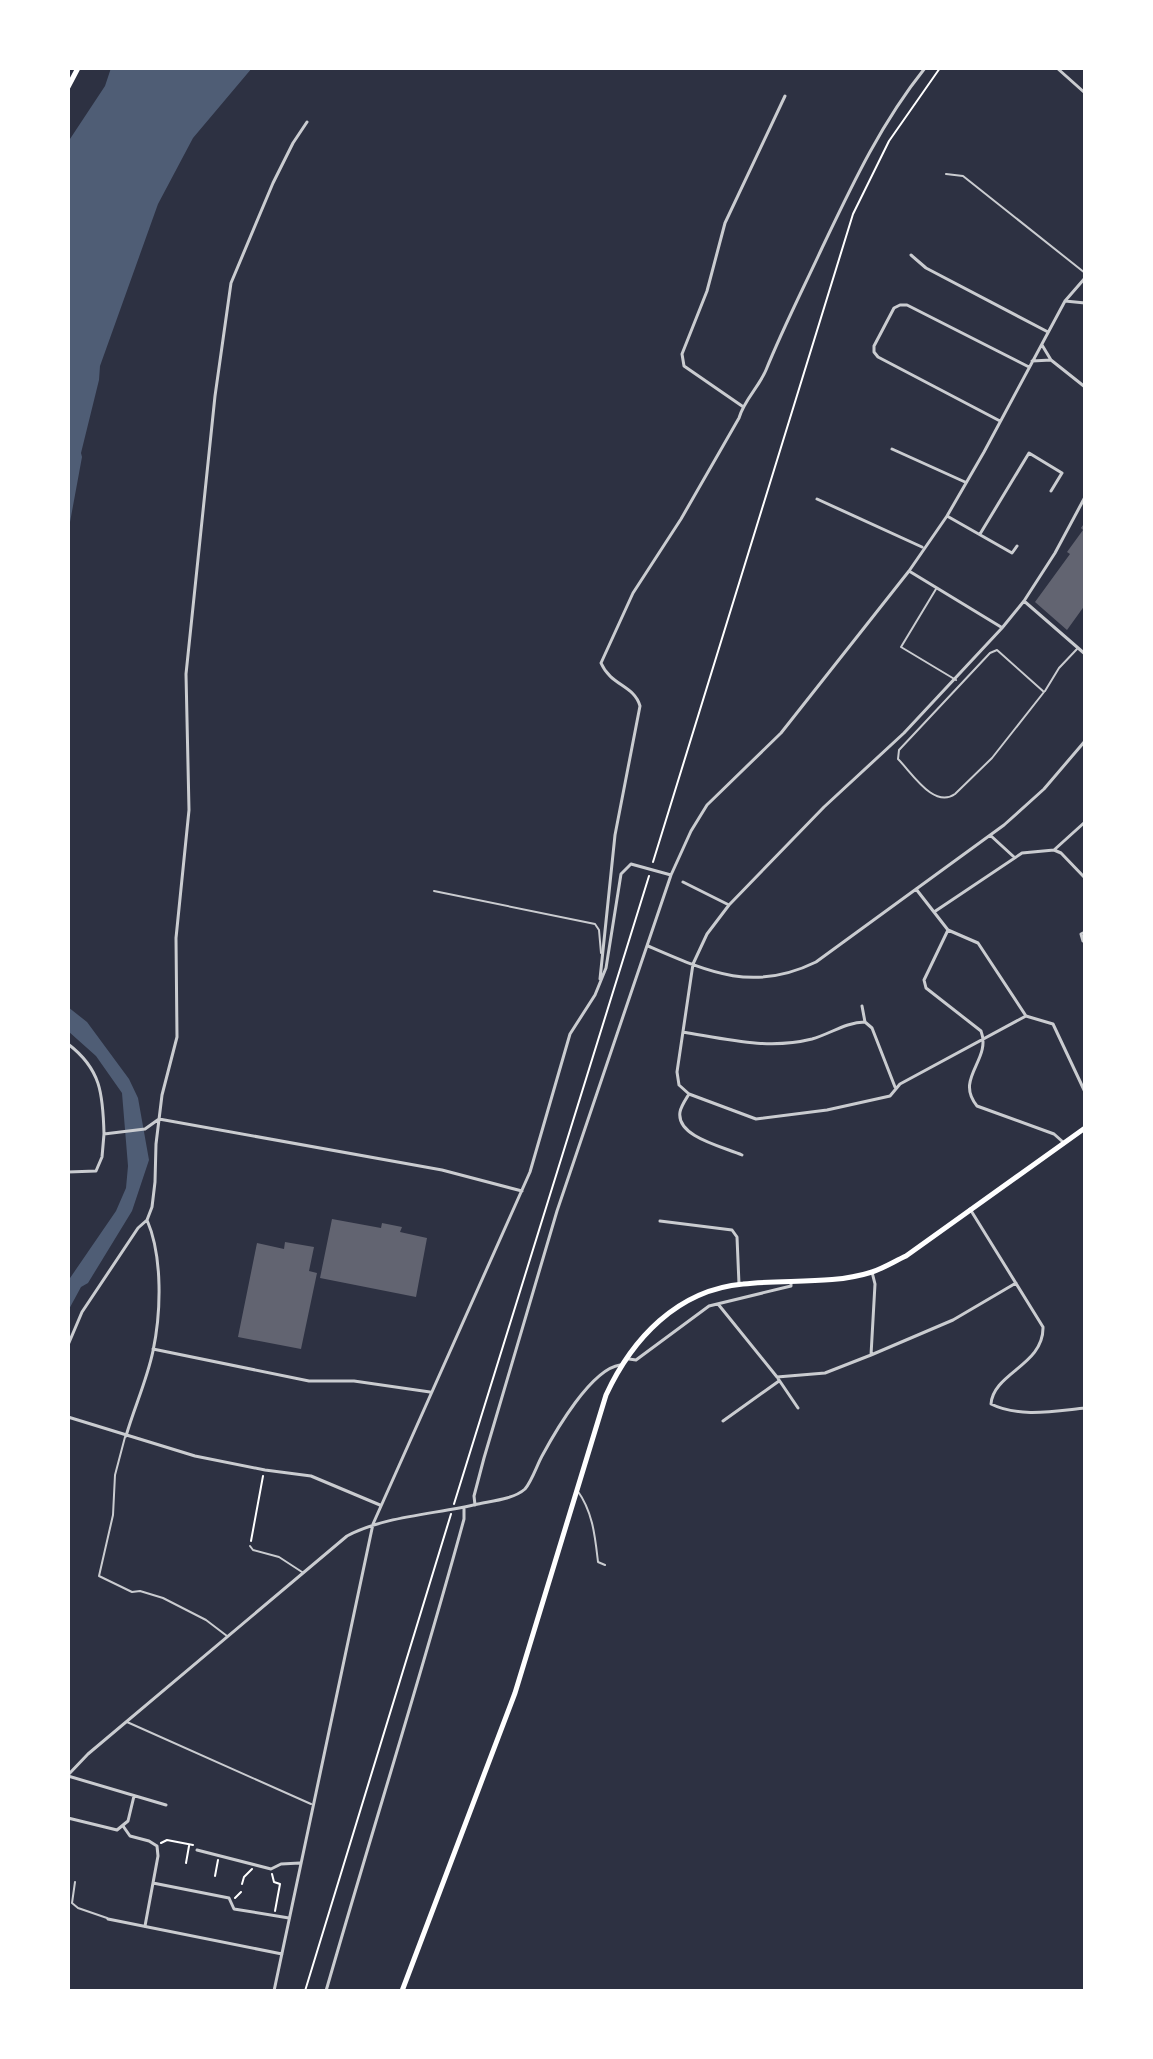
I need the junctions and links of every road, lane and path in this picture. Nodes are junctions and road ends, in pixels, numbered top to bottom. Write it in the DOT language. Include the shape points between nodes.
graph roads {
  1 [pos="78,68"];
  2 [pos="925,68"];
  3 [pos="940,68"];
  4 [pos="1057,68"];
  5 [pos="68,87"];
  6 [pos="1085,93"];
  7 [pos="785,96"];
  8 [pos="307,122"];
  9 [pos="946,174"];
  10 [pos="911,255"];
  11 [pos="1084,277"];
  12 [pos="1085,289"];
  13 [pos="1065,301"];
  14 [pos="1085,303"];
  15 [pos="1048,332"];
  16 [pos="1042,344"];
  17 [pos="1051,360"];
  18 [pos="1032,361"];
  19 [pos="1029,367"];
  20 [pos="1085,387"];
  21 [pos="742,406"];
  22 [pos="1000,421"];
  23 [pos="892,449"];
  24 [pos="966,482"];
  25 [pos="1051,491"];
  26 [pos="1085,497"];
  27 [pos="817,499"];
  28 [pos="947,516"];
  29 [pos="980,534"];
  30 [pos="1017,546"];
  31 [pos="923,547"];
  32 [pos="909,571"];
  33 [pos="936,588"];
  34 [pos="1024,601"];
  35 [pos="1002,628"];
  36 [pos="1078,648"];
  37 [pos="1085,654"];
  38 [pos="956,680"];
  39 [pos="1044,692"];
  40 [pos="1085,741"];
  41 [pos="1085,822"];
  42 [pos="990,835"];
  43 [pos="1054,850"];
  44 [pos="1014,858"];
  45 [pos="671,875"];
  46 [pos="1085,878"];
  47 [pos="683,882"];
  48 [pos="916,888"];
  49 [pos="434,891"];
  50 [pos="729,905"];
  51 [pos="934,912"];
  52 [pos="948,930"];
  53 [pos="1085,932"];
  54 [pos="1083,941"];
  55 [pos="648,946"];
  56 [pos="602,954"];
  57 [pos="693,964"];
  58 [pos="600,980"];
  59 [pos="862,1006"];
  60 [pos="1026,1016"];
  61 [pos="865,1022"];
  62 [pos="683,1032"];
  63 [pos="984,1039"];
  64 [pos="68,1044"];
  65 [pos="896,1088"];
  66 [pos="1085,1092"];
  67 [pos="689,1094"];
  68 [pos="159,1119"];
  69 [pos="1085,1128"];
  70 [pos="104,1134"];
  71 [pos="1063,1142"];
  72 [pos="742,1155"];
  73 [pos="68,1172"];
  74 [pos="522,1191"];
  75 [pos="970,1209"];
  76 [pos="147,1220"];
  77 [pos="660,1221"];
  78 [pos="872,1272"];
  79 [pos="791,1281"];
  80 [pos="1016,1283"];
  81 [pos="739,1284"];
  82 [pos="718,1304"];
  83 [pos="68,1343"];
  84 [pos="153,1349"];
  85 [pos="871,1355"];
  86 [pos="625,1358"];
  87 [pos="620,1365"];
  88 [pos="778,1379"];
  89 [pos="430,1392"];
  90 [pos="798,1408"];
  91 [pos="1085,1408"];
  92 [pos="68,1417"];
  93 [pos="723,1421"];
  94 [pos="126,1436"];
  95 [pos="265,1470"];
  96 [pos="577,1489"];
  97 [pos="380,1505"];
  98 [pos="475,1505"];
  99 [pos="464,1509"];
  100 [pos="452,1510"];
  101 [pos="373,1524"];
  102 [pos="250,1546"];
  103 [pos="605,1565"];
  104 [pos="303,1573"];
  105 [pos="228,1637"];
  106 [pos="127,1722"];
  107 [pos="68,1775"];
  108 [pos="134,1796"];
  109 [pos="166,1805"];
  110 [pos="313,1805"];
  111 [pos="68,1818"];
  112 [pos="123,1826"];
  113 [pos="190,1844"];
  114 [pos="157,1846"];
  115 [pos="197,1850"];
  116 [pos="219,1855"];
  117 [pos="186,1863"];
  118 [pos="300,1863"];
  119 [pos="255,1865"];
  120 [pos="271,1869"];
  121 [pos="215,1876"];
  122 [pos="75,1882"];
  123 [pos="153,1883"];
  124 [pos="242,1884"];
  125 [pos="241,1892"];
  126 [pos="230,1901"];
  127 [pos="274,1916"];
  128 [pos="289,1918"];
  129 [pos="108,1919"];
  130 [pos="145,1926"];
  131 [pos="282,1954"];
  132 [pos="274,1991"];
  133 [pos="305,1991"];
  134 [pos="326,1991"];
  135 [pos="402,1991"];
  1 -- 5 [label="main road"];
  2 -- 21 [label="street" via="879,134 840,206 764,375"];
  3 -- 100 [label="path" via="889,141 853,214"];
  4 -- 6 [label="street"];
  7 -- 21 [label="street" via="725,223 707,291 682,354 684,366"];
  8 -- 68 [label="street" via="273,184 231,283 186,674 189,810 176,938 177,1037"];
  9 -- 11 [label="lane" via="963,176"];
  10 -- 15 [label="street"];
  11 -- 12 [label="street"];
  11 -- 13 [label="street"];
  13 -- 14 [label="street"];
  13 -- 15 [label="street"];
  15 -- 16 [label="street"];
  16 -- 17 [label="street"];
  16 -- 18 [label="street"];
  17 -- 18 [label="street"];
  17 -- 20 [label="street"];
  18 -- 19 [label="street"];
  19 -- 22 [label="street"];
  19 -- 22 [label="street" via="907,305 894,308 874,346 878,357"];
  21 -- 56 [label="street" via="694,498 633,593 601,663 606,675 635,695 640,706 615,835"];
  22 -- 24 [label="street"];
  23 -- 24 [label="street"];
  24 -- 28 [label="street"];
  25 -- 29 [label="street" via="1062,473 1029,453"];
  26 -- 34 [label="street"];
  27 -- 31 [label="street"];
  28 -- 29 [label="street"];
  28 -- 31 [label="street"];
  29 -- 30 [label="street" via="1012,553"];
  31 -- 32 [label="street"];
  32 -- 33 [label="street"];
  32 -- 45 [label="street" via="781,733 707,805"];
  33 -- 35 [label="street"];
  33 -- 38 [label="lane" via="901,647"];
  34 -- 35 [label="street"];
  34 -- 36 [label="street"];
  35 -- 38 [label="street"];
  36 -- 37 [label="street"];
  36 -- 39 [label="lane"];
  38 -- 50 [label="street"];
  39 -- 39 [label="lane" via="997,650 990,653 899,750 898,759 928,791 939,799 950,798 992,758"];
  40 -- 42 [label="street" via="1044,789"];
  41 -- 43 [label="street"];
  42 -- 44 [label="street"];
  42 -- 48 [label="street"];
  43 -- 44 [label="street"];
  43 -- 46 [label="street"];
  44 -- 51 [label="street"];
  45 -- 55 [label="street"];
  45 -- 58 [label="street" via="638,864 621,874"];
  47 -- 50 [label="street"];
  48 -- 51 [label="street"];
  48 -- 57 [label="street" via="795,972 737,977"];
  49 -- 56 [label="lane" via="595,924"];
  50 -- 57 [label="street"];
  51 -- 52 [label="street"];
  52 -- 60 [label="street" via="978,943"];
  52 -- 63 [label="street" via="924,980 926,988 981,1031"];
  53 -- 54 [label="street"];
  55 -- 57 [label="street"];
  55 -- 98 [label="street" via="557,1211"];
  56 -- 58 [label="street"];
  57 -- 62 [label="street"];
  58 -- 74 [label="street" via="570,1034"];
  59 -- 61 [label="street"];
  60 -- 63 [label="street"];
  60 -- 66 [label="street" via="1053,1024"];
  61 -- 62 [label="street" via="811,1039 767,1045"];
  61 -- 65 [label="street"];
  62 -- 67 [label="street" via="677,1072 679,1085"];
  63 -- 65 [label="street"];
  63 -- 71 [label="street" via="969,1097 977,1106"];
  64 -- 70 [label="street" via="98,1077"];
  65 -- 67 [label="street" via="890,1096 827,1110 756,1119"];
  67 -- 72 [label="street" via="680,1113 689,1134"];
  68 -- 70 [label="street" via="145,1129"];
  68 -- 74 [label="street" via="442,1170"];
  68 -- 76 [label="street"];
  69 -- 71 [label="main road"];
  70 -- 73 [label="street" via="96,1171"];
  71 -- 75 [label="main road"];
  74 -- 89 [label="street"];
  75 -- 78 [label="main road" via="906,1256"];
  75 -- 80 [label="street"];
  76 -- 83 [label="street" via="82,1312"];
  76 -- 84 [label="street" via="157,1269"];
  77 -- 81 [label="street" via="732,1230 737,1237"];
  78 -- 79 [label="main road"];
  78 -- 85 [label="street"];
  79 -- 81 [label="main road"];
  79 -- 82 [label="street" via="791,1286"];
  80 -- 85 [label="street" via="953,1320"];
  80 -- 91 [label="street" via="1044,1337 1027,1362 991,1395 991,1404 1043,1412"];
  81 -- 86 [label="main road" via="673,1310"];
  82 -- 86 [label="street" via="636,1360"];
  82 -- 88 [label="street"];
  84 -- 89 [label="street" via="309,1381 354,1381"];
  84 -- 94 [label="street"];
  85 -- 88 [label="street" via="825,1373"];
  86 -- 87 [label="main road"];
  87 -- 96 [label="main road"];
  87 -- 98 [label="street" via="579,1397 525,1489"];
  88 -- 90 [label="street"];
  88 -- 93 [label="street"];
  89 -- 97 [label="street"];
  92 -- 94 [label="street"];
  94 -- 95 [label="street"];
  94 -- 105 [label="lane" via="99,1576 132,1592 163,1598"];
  95 -- 97 [label="street" via="311,1476"];
  95 -- 102 [label="path"];
  96 -- 103 [label="lane" via="593,1526 598,1562"];
  96 -- 135 [label="main road" via="515,1693"];
  97 -- 101 [label="street"];
  98 -- 99 [label="street"];
  99 -- 100 [label="street"];
  99 -- 134 [label="street" via="434,1630"];
  100 -- 101 [label="street"];
  100 -- 133 [label="path"];
  101 -- 104 [label="street" via="347,1536"];
  101 -- 110 [label="street"];
  102 -- 104 [label="lane"];
  104 -- 105 [label="street"];
  105 -- 106 [label="street"];
  106 -- 107 [label="street"];
  106 -- 110 [label="lane"];
  107 -- 108 [label="street"];
  108 -- 109 [label="street"];
  108 -- 112 [label="street"];
  110 -- 118 [label="street"];
  111 -- 112 [label="street" via="117,1830"];
  112 -- 114 [label="street" via="130,1836"];
  113 -- 114 [label="path" via="167,1840"];
  113 -- 115 [label="path"];
  113 -- 117 [label="path"];
  114 -- 123 [label="street"];
  115 -- 116 [label="street"];
  116 -- 119 [label="street"];
  116 -- 121 [label="path"];
  118 -- 120 [label="street"];
  118 -- 128 [label="street"];
  119 -- 120 [label="street"];
  119 -- 124 [label="path"];
  120 -- 127 [label="path" via="274,1882 280,1884"];
  122 -- 129 [label="lane" via="72,1903"];
  123 -- 126 [label="street"];
  123 -- 130 [label="street"];
  125 -- 126 [label="path"];
  126 -- 127 [label="street" via="234,1909"];
  127 -- 128 [label="street"];
  128 -- 131 [label="street"];
  129 -- 130 [label="street"];
  130 -- 131 [label="street"];
  131 -- 132 [label="street"];
}
